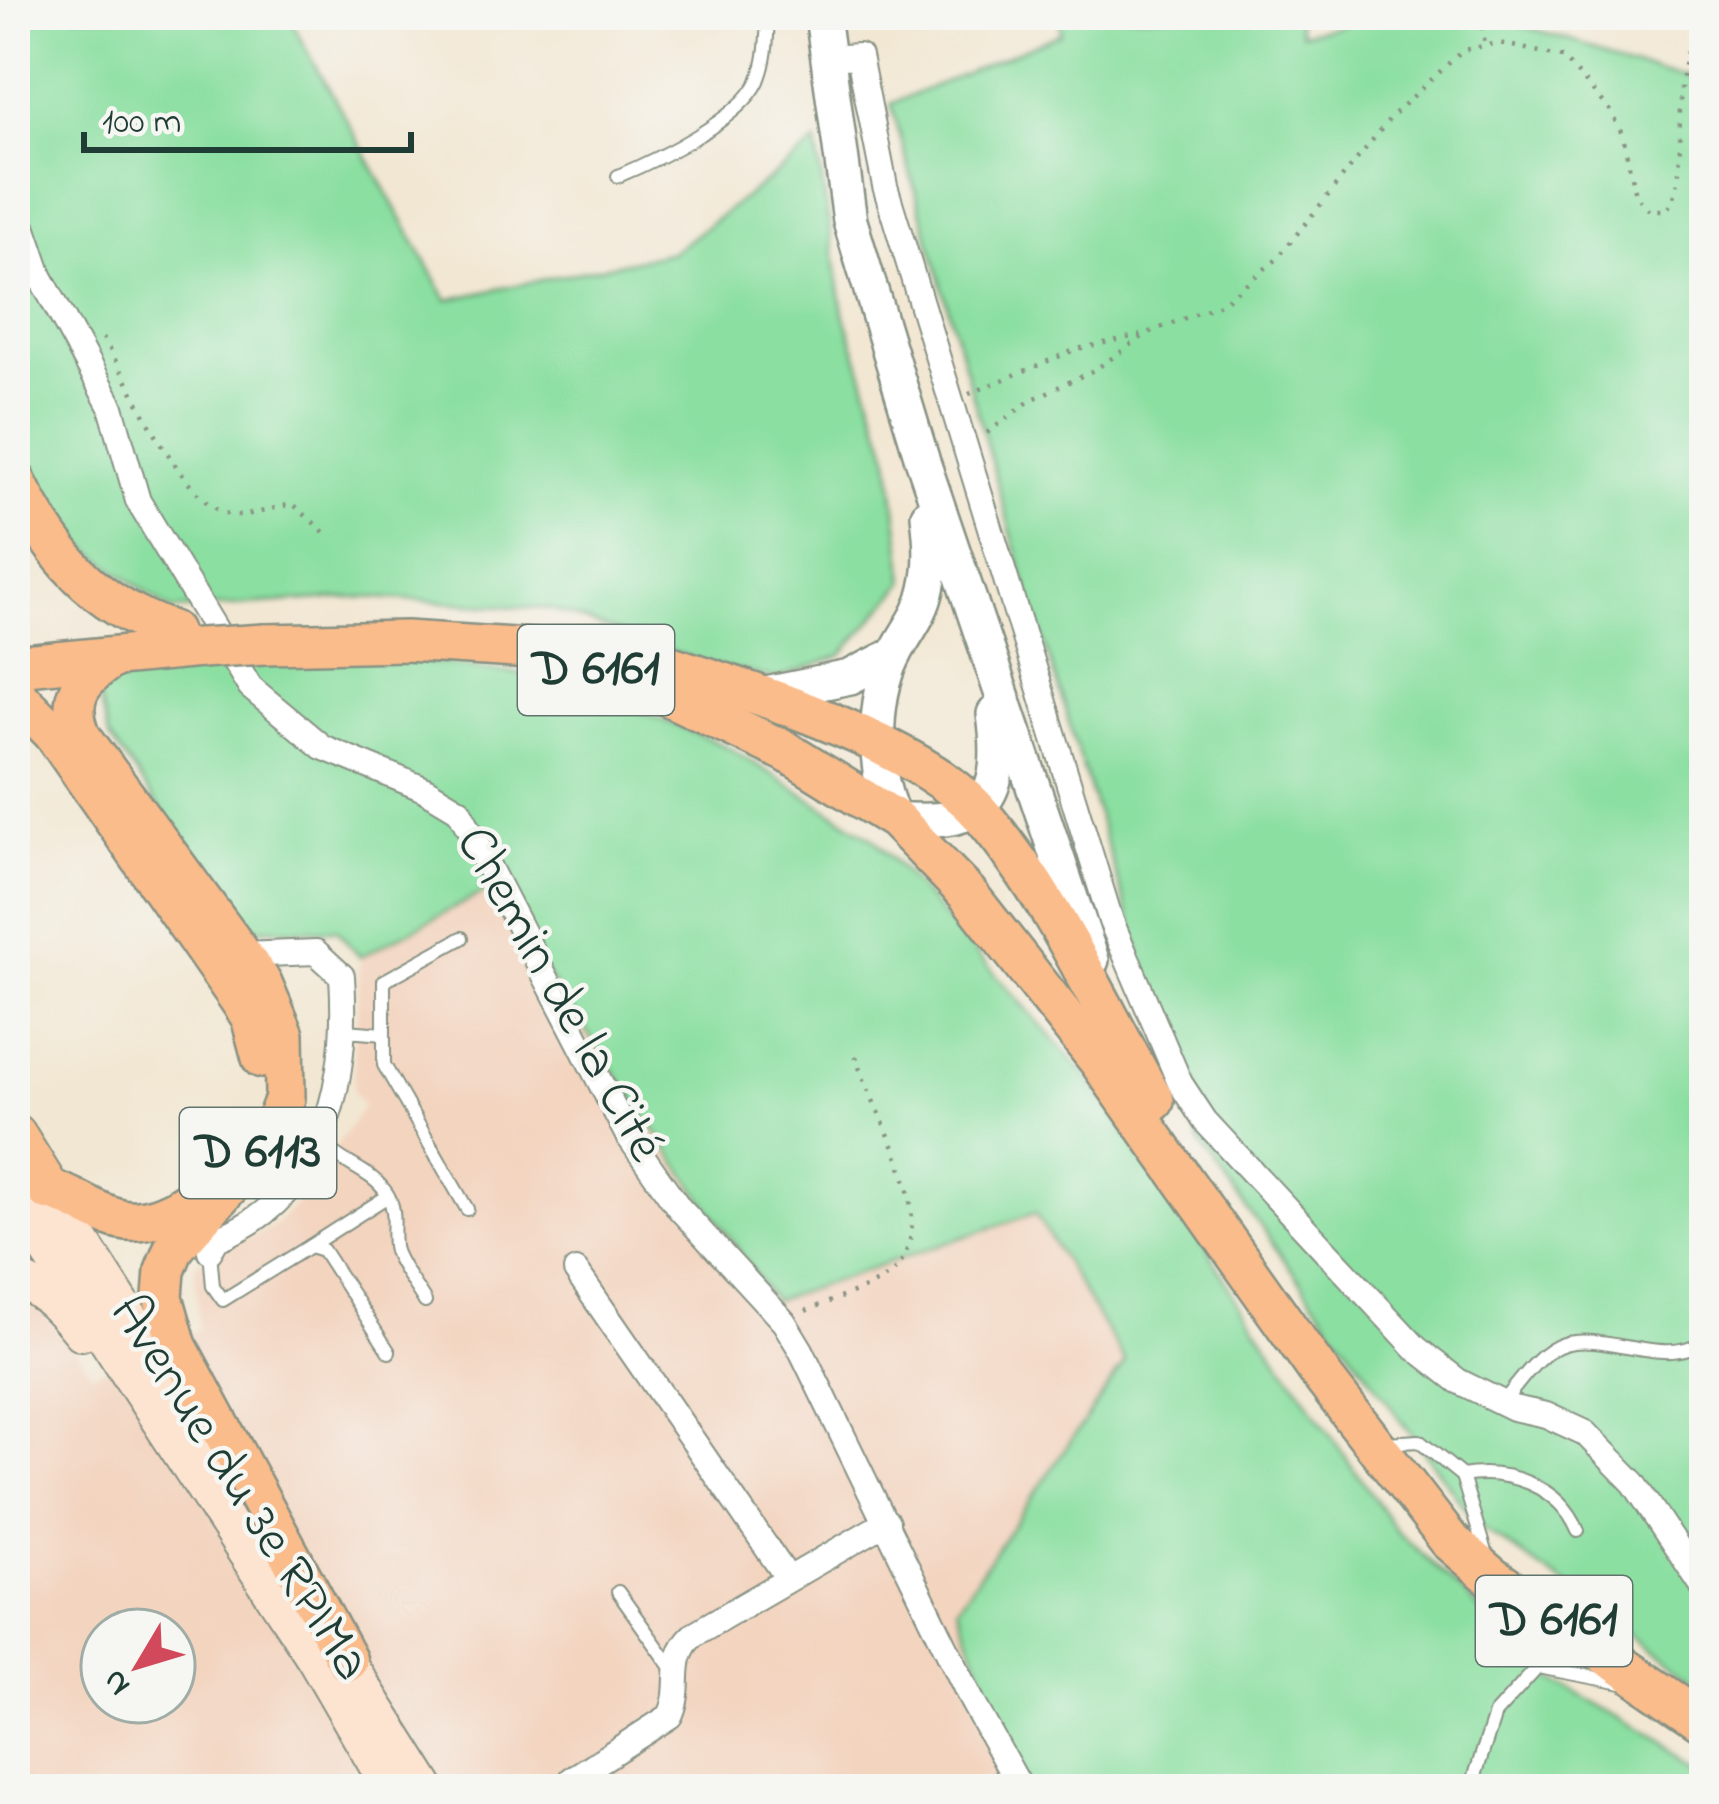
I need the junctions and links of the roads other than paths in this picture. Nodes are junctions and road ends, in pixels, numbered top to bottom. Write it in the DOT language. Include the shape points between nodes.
graph roads {
  1 [pos="768,15"];
  2 [pos="821,15"];
  3 [pos="825,58"];
  4 [pos="618,176"];
  5 [pos="15,203"];
  6 [pos="923,462"];
  7 [pos="15,480"];
  8 [pos="188,636"];
  9 [pos="259,636"];
  10 [pos="987,647"];
  11 [pos="15,648"];
  12 [pos="895,654"];
  13 [pos="114,657"];
  14 [pos="15,666"];
  15 [pos="15,694"];
  16 [pos="761,695"];
  17 [pos="879,746"];
  18 [pos="978,810"];
  19 [pos="895,819"];
  20 [pos="462,938"];
  21 [pos="244,978"];
  22 [pos="346,1031"];
  23 [pos="384,1034"];
  24 [pos="1165,1120"];
  25 [pos="15,1136"];
  26 [pos="320,1141"];
  27 [pos="32,1194"];
  28 [pos="388,1196"];
  29 [pos="467,1209"];
  30 [pos="310,1246"];
  31 [pos="210,1251"];
  32 [pos="576,1271"];
  33 [pos="1255,1278"];
  34 [pos="15,1280"];
  35 [pos="425,1302"];
  36 [pos="1704,1342"];
  37 [pos="388,1352"];
  38 [pos="1502,1403"];
  39 [pos="1372,1444"];
  40 [pos="1462,1476"];
  41 [pos="887,1522"];
  42 [pos="1578,1531"];
  43 [pos="235,1534"];
  44 [pos="787,1577"];
  45 [pos="1492,1577"];
  46 [pos="1704,1588"];
  47 [pos="618,1592"];
  48 [pos="347,1661"];
  49 [pos="1538,1667"];
  50 [pos="674,1670"];
  51 [pos="1650,1688"];
  52 [pos="1704,1722"];
  53 [pos="575,1784"];
  54 [pos="1472,1785"];
  55 [pos="391,1789"];
  56 [pos="427,1789"];
  57 [pos="542,1789"];
  58 [pos="1021,1789"];
  1 -- 4 [label="lane" via="757,86 662,158"];
  2 -- 3 [label="street"];
  3 -- 6 [label="street" via="850,221"];
  3 -- 38 [label="street" via="859,56 884,186 1111,921 1180,1083 1205,1121 1417,1348"];
  5 -- 41 [label="street, Chemin de la Cité" via="40,276 111,407 138,501 250,687 322,747 459,810 627,1134 679,1208 784,1322"];
  6 -- 10 [label="street"];
  6 -- 12 [label="street" via="932,555 927,593"];
  7 -- 8 [label="main road" via="37,524 95,592 128,616"];
  8 -- 9 [label="main road, D 6161"];
  8 -- 11 [label="main road, D 6161"];
  8 -- 13 [label="main road, D 6161"];
  9 -- 16 [label="main road, D 6161" via="409,619 508,628 617,650"];
  9 -- 19 [label="main road, D 6161" via="530,650 704,712"];
  10 -- 18 [label="street" via="1000,763"];
  10 -- 24 [label="street" via="1086,947"];
  12 -- 16 [label="street" via="850,677"];
  12 -- 17 [label="street" via="884,681"];
  13 -- 14 [label="main road, D 6161"];
  13 -- 21 [label="main road, D 6113" via="75,692 81,736"];
  15 -- 21 [label="main road, D 6113" via="54,734 147,874"];
  16 -- 17 [label="main road, D 6161"];
  17 -- 18 [label="main road, D 6161"];
  17 -- 19 [label="street" via="884,797"];
  18 -- 19 [label="street" via="942,823"];
  18 -- 24 [label="main road, D 6161" via="1052,921"];
  19 -- 33 [label="main road, D 6161" via="967,893 1063,1015"];
  20 -- 23 [label="lane" via="384,982"];
  21 -- 22 [label="street" via="308,949 342,976"];
  21 -- 27 [label="main road, D 6113" via="262,1070 253,1130 238,1154 187,1205 148,1219 113,1219 76,1196"];
  21 -- 48 [label="main road, D 6113" via="284,1035 285,1098 254,1159 173,1248 163,1297 177,1346"];
  22 -- 23 [label="lane"];
  22 -- 26 [label="street"];
  23 -- 29 [label="lane" via="384,1065"];
  24 -- 33 [label="main road, D 6161"];
  25 -- 27 [label="highway, D 6113"];
  26 -- 28 [label="lane" via="341,1163 371,1174"];
  26 -- 31 [label="street" via="273,1209 217,1239"];
  27 -- 43 [label="main road, D 6113"];
  27 -- 48 [label="main road, Avenue du 3e RPIMa / D 6113"];
  28 -- 30 [label="lane"];
  28 -- 35 [label="lane" via="397,1221 394,1249"];
  30 -- 31 [label="lane" via="224,1300 213,1286"];
  30 -- 37 [label="lane" via="323,1250"];
  32 -- 44 [label="street"];
  33 -- 39 [label="main road, D 6161"];
  34 -- 43 [label="main road" via="62,1308"];
  36 -- 38 [label="lane" via="1673,1351 1560,1345"];
  38 -- 46 [label="street" via="1585,1433 1634,1483"];
  39 -- 40 [label="lane" via="1419,1442"];
  39 -- 45 [label="main road, D 6161" via="1449,1540"];
  40 -- 42 [label="lane" via="1513,1477 1546,1491"];
  40 -- 45 [label="lane"];
  41 -- 44 [label="street"];
  41 -- 58 [label="street, Chemin de la Cité"];
  43 -- 55 [label="main road, Avenue du 3e RPIMa / D 6113"];
  44 -- 50 [label="street" via="694,1634"];
  45 -- 49 [label="lane"];
  45 -- 51 [label="main road, D 6161"];
  47 -- 50 [label="lane"];
  48 -- 56 [label="main road, Avenue du 3e RPIMa / D 6113"];
  49 -- 51 [label="lane"];
  49 -- 54 [label="lane" via="1495,1714"];
  50 -- 53 [label="street" via="670,1716"];
  51 -- 52 [label="main road, D 6161"];
  53 -- 57 [label="lane"];
}
